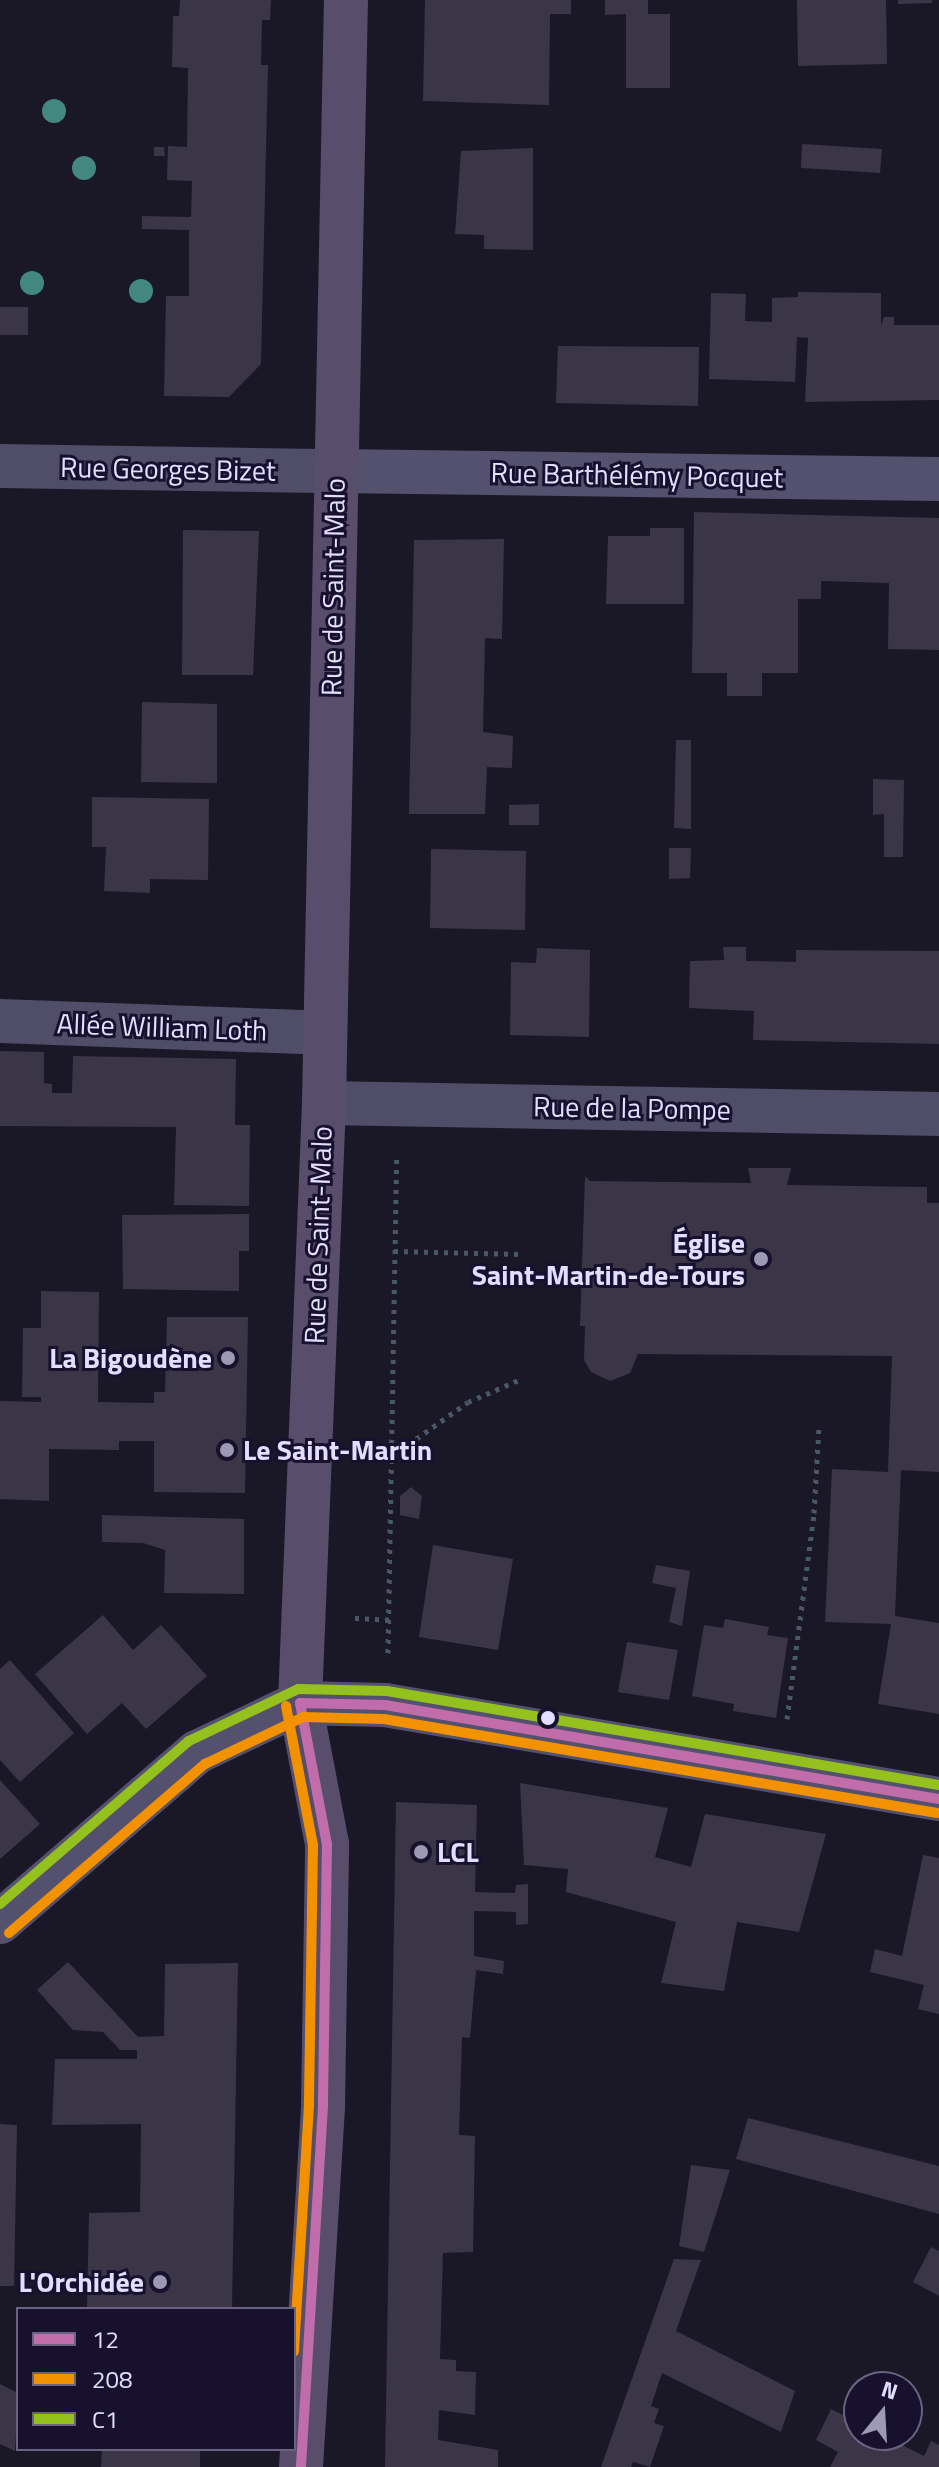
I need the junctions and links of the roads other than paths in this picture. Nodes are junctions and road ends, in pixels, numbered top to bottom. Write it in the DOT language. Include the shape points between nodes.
graph roads {
  1 [pos="346,0"];
  2 [pos="0,466"];
  3 [pos="336,471"];
  4 [pos="939,479"];
  5 [pos="0,1021"];
  6 [pos="323,1033"];
  7 [pos="324,1103"];
  8 [pos="939,1114"];
  9 [pos="300,1703"];
  10 [pos="939,1799"];
  11 [pos="0,1922"];
  12 [pos="301,2467"];
  1 -- 3 [label="main road, Rue de Saint-Malo"];
  2 -- 3 [label="street, Rue Georges Bizet"];
  3 -- 4 [label="street, Rue Barthélémy Pocquet"];
  3 -- 6 [label="main road, Rue de Saint-Malo"];
  5 -- 6 [label="street, Allée William Loth"];
  6 -- 7 [label="main road, Rue de Saint-Malo"];
  7 -- 8 [label="street, Rue de la Pompe"];
  7 -- 9 [label="main road, Rue de Saint-Malo"];
  9 -- 10 [label="street" via="385,1705"];
  9 -- 11 [label="street" via="197,1752"];
  9 -- 12 [label="main road, Rue de Saint-Malo" via="327,1844 322,2121"];
}
